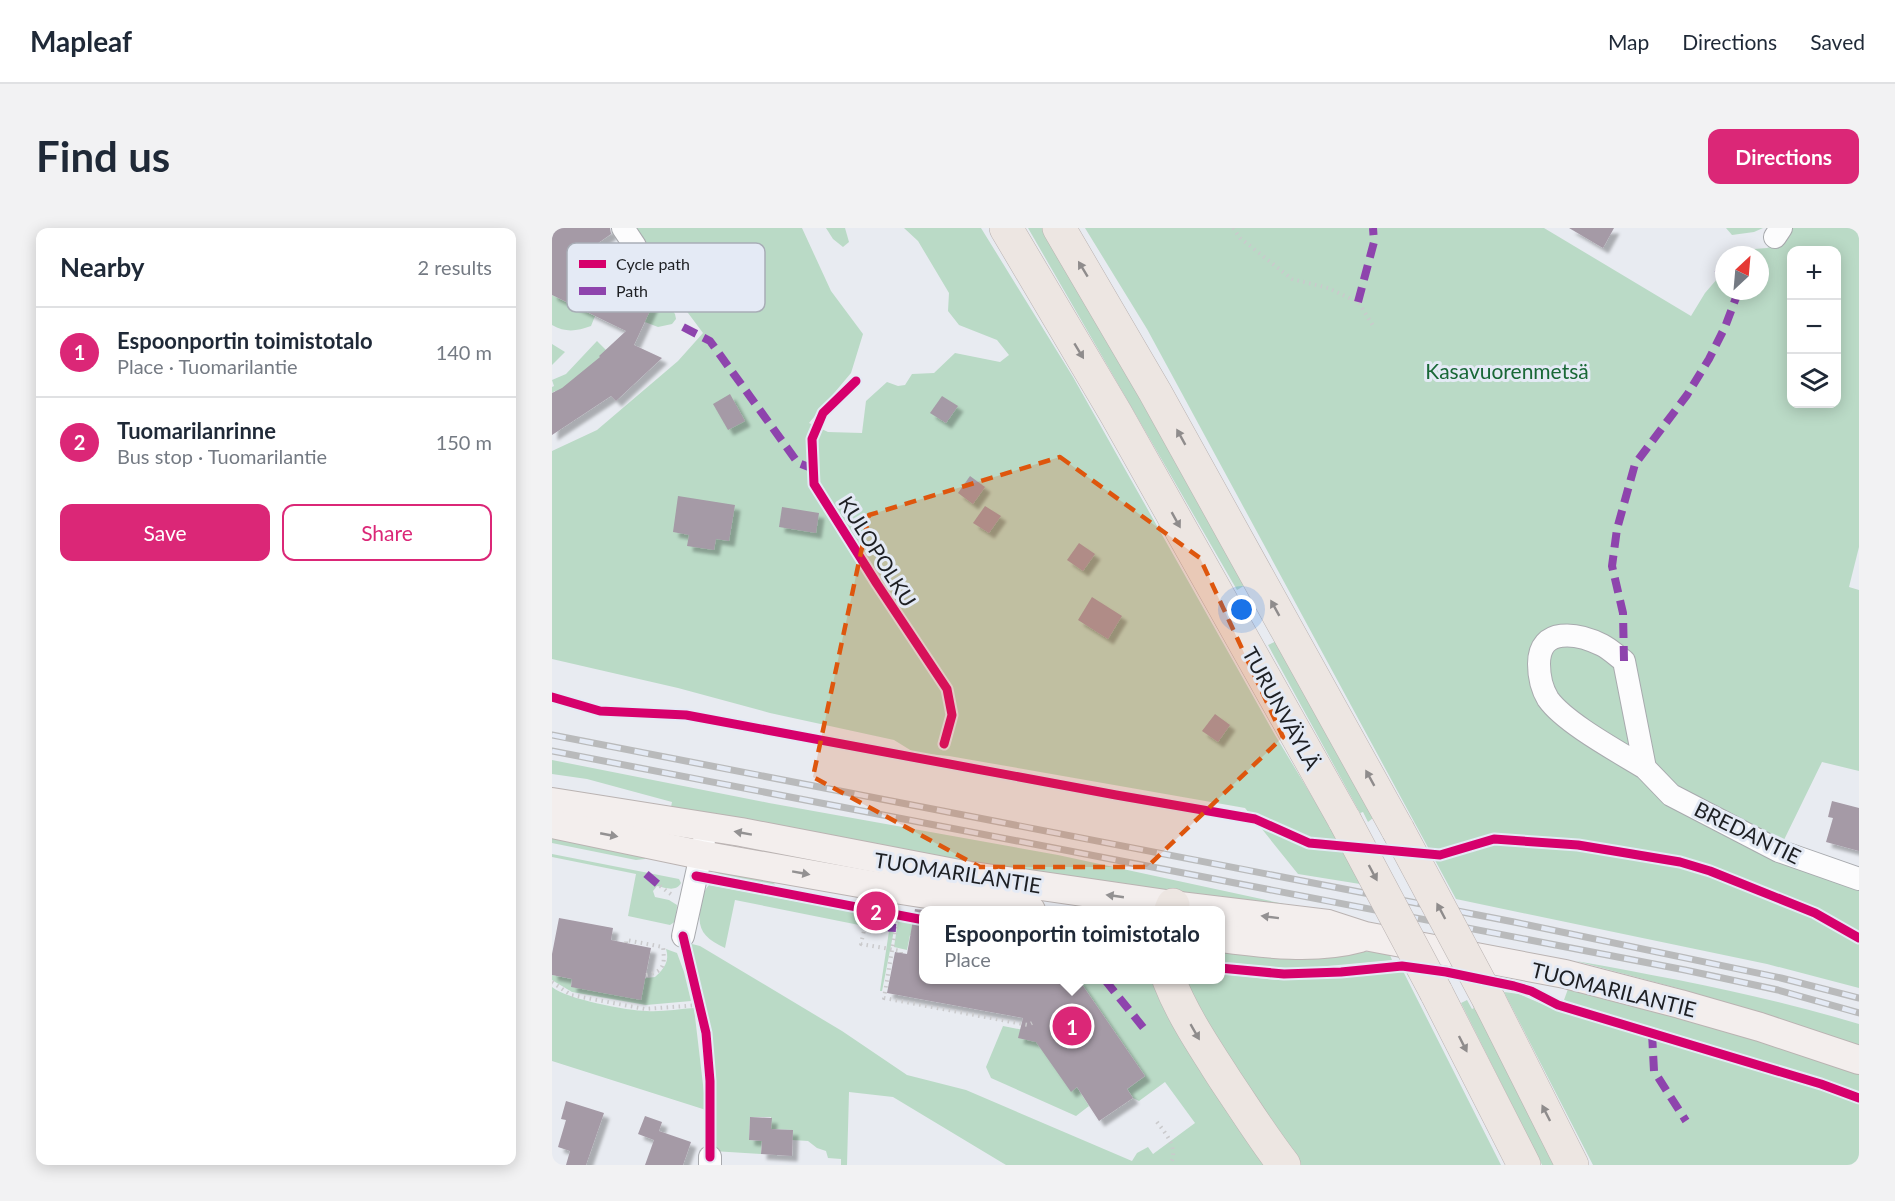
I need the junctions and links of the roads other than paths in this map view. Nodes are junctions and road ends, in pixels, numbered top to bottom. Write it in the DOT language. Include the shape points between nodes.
graph roads {
  1 [pos="1006,228"];
  2 [pos="1059,228"];
  3 [pos="1646,768"];
  4 [pos="552,802"];
  5 [pos="552,824"];
  6 [pos="706,826"];
  7 [pos="701,855"];
  8 [pos="1859,879"];
  9 [pos="1005,906"];
  10 [pos="1159,906"];
  11 [pos="1225,913"];
  12 [pos="1365,936"];
  13 [pos="674,938"];
  14 [pos="1225,939"];
  15 [pos="1171,984"];
  16 [pos="1859,1060"];
  17 [pos="1284,1165"];
  18 [pos="1524,1165"];
  19 [pos="1572,1165"];
  1 -- 18 [label="highway, TURUNVÄYLÄ, one-way, bridge" via="1116,414 1345,821"];
  19 -- 2 [label="highway, TURUNVÄYLÄ, one-way, bridge" via="1398,830 1155,392"];
  3 -- 3 [label="street, BREDANTIE" via="1624,661 1604,645 1575,635 1554,636 1539,656 1539,673 1548,699 1572,722"];
  3 -- 8 [label="street, BREDANTIE" via="1671,795 1779,851"];
  4 -- 6 [label="main road, TUOMARILANTIE"];
  5 -- 7 [label="main road, TUOMARILANTIE, one-way"];
  6 -- 7 [label="street"];
  10 -- 6 [label="main road, TUOMARILANTIE, one-way" via="959,874"];
  7 -- 9 [label="main road, TUOMARILANTIE, one-way"];
  7 -- 13 [label="street"];
  12 -- 11 [label="main road, TUOMARILANTIE, one-way" via="1328,924"];
  12 -- 14 [label="main road, TUOMARILANTIE" via="1343,943 1269,945"];
  12 -- 16 [label="main road, TUOMARILANTIE" via="1576,977 1760,1027"];
  15 -- 17 [label="highway, one-way" via="1196,1035"];
}
